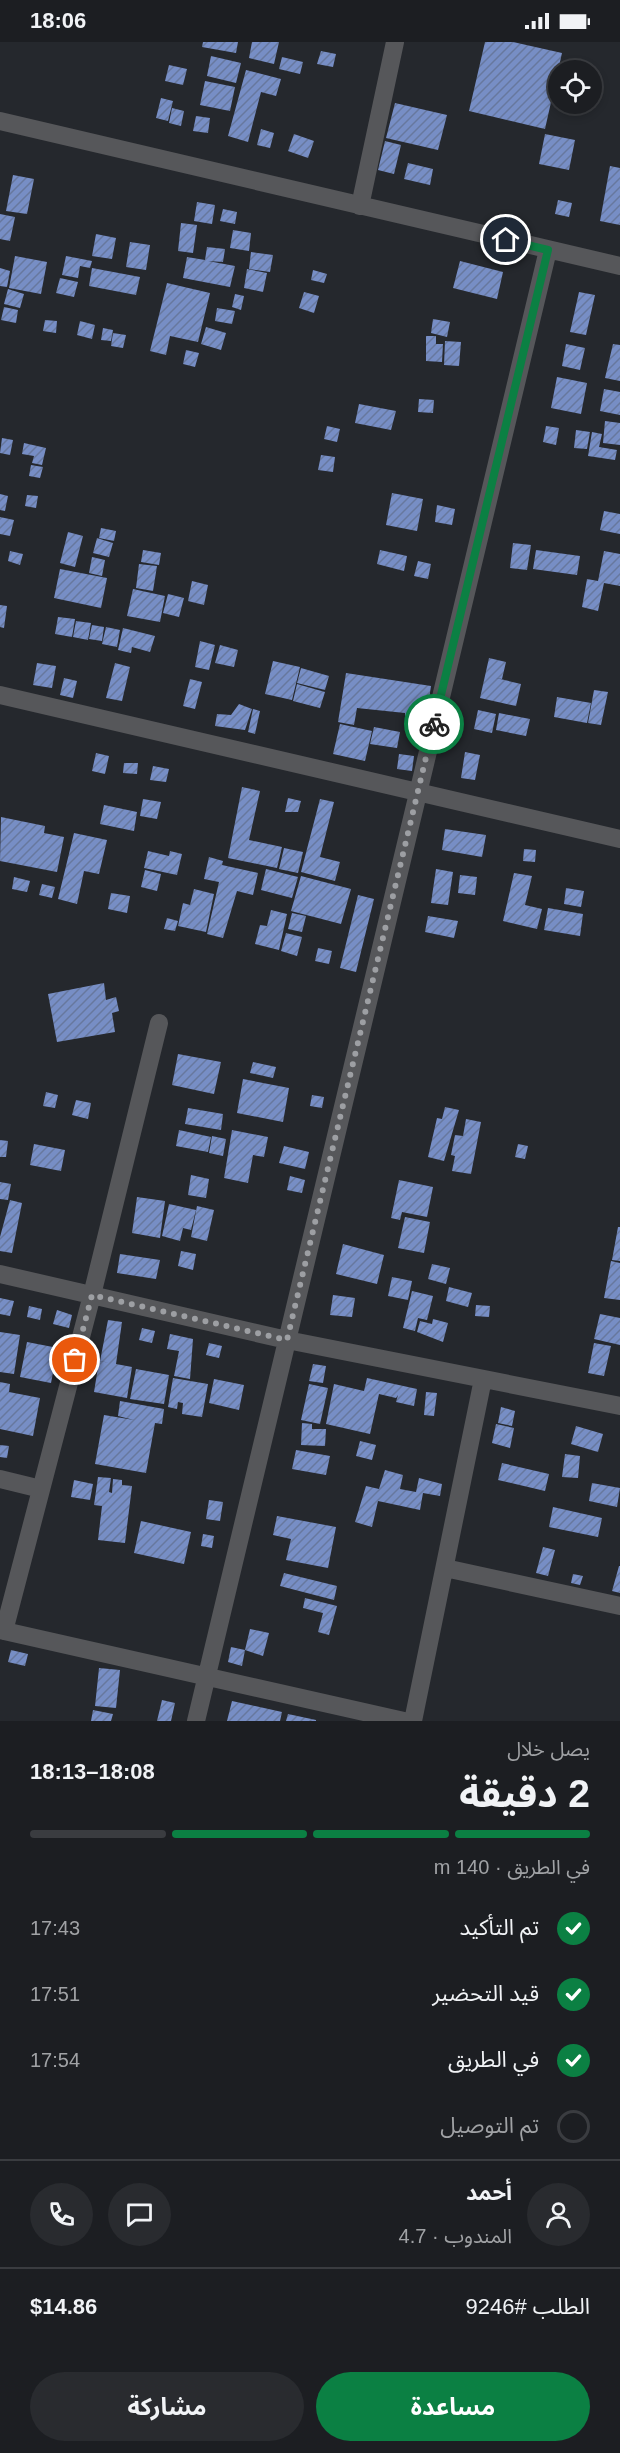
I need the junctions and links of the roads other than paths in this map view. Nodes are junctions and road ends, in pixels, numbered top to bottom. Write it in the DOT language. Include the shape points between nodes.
graph roads {
  1 [pos="395,42"];
  2 [pos="0,121"];
  3 [pos="360,206"];
  4 [pos="548,250"];
  5 [pos="620,266"];
  6 [pos="1,698"];
  7 [pos="418,793"];
  8 [pos="620,839"];
  9 [pos="159,1023"];
  10 [pos="0,1274"];
  11 [pos="92,1295"];
  12 [pos="287,1340"];
  13 [pos="483,1379"];
  14 [pos="620,1406"];
  15 [pos="0,1479"];
  16 [pos="41,1488"];
  17 [pos="445,1568"];
  18 [pos="620,1606"];
  19 [pos="2,1631"];
  20 [pos="207,1676"];
  21 [pos="196,1721"];
  22 [pos="404,1721"];
  23 [pos="413,1721"];
  1 -- 3 [label="street"];
  2 -- 3 [label="street"];
  3 -- 4 [label="street"];
  4 -- 5 [label="street"];
  4 -- 7 [label="street"];
  6 -- 7 [label="street"];
  7 -- 8 [label="street"];
  7 -- 12 [label="street"];
  9 -- 11 [label="street"];
  10 -- 11 [label="street"];
  11 -- 12 [label="street"];
  11 -- 16 [label="street"];
  12 -- 13 [label="street"];
  12 -- 20 [label="street"];
  13 -- 14 [label="street"];
  13 -- 17 [label="street"];
  15 -- 16 [label="street"];
  16 -- 19 [label="street"];
  17 -- 18 [label="street"];
  17 -- 23 [label="street"];
  19 -- 20 [label="street"];
  20 -- 21 [label="street"];
  20 -- 22 [label="street"];
}
